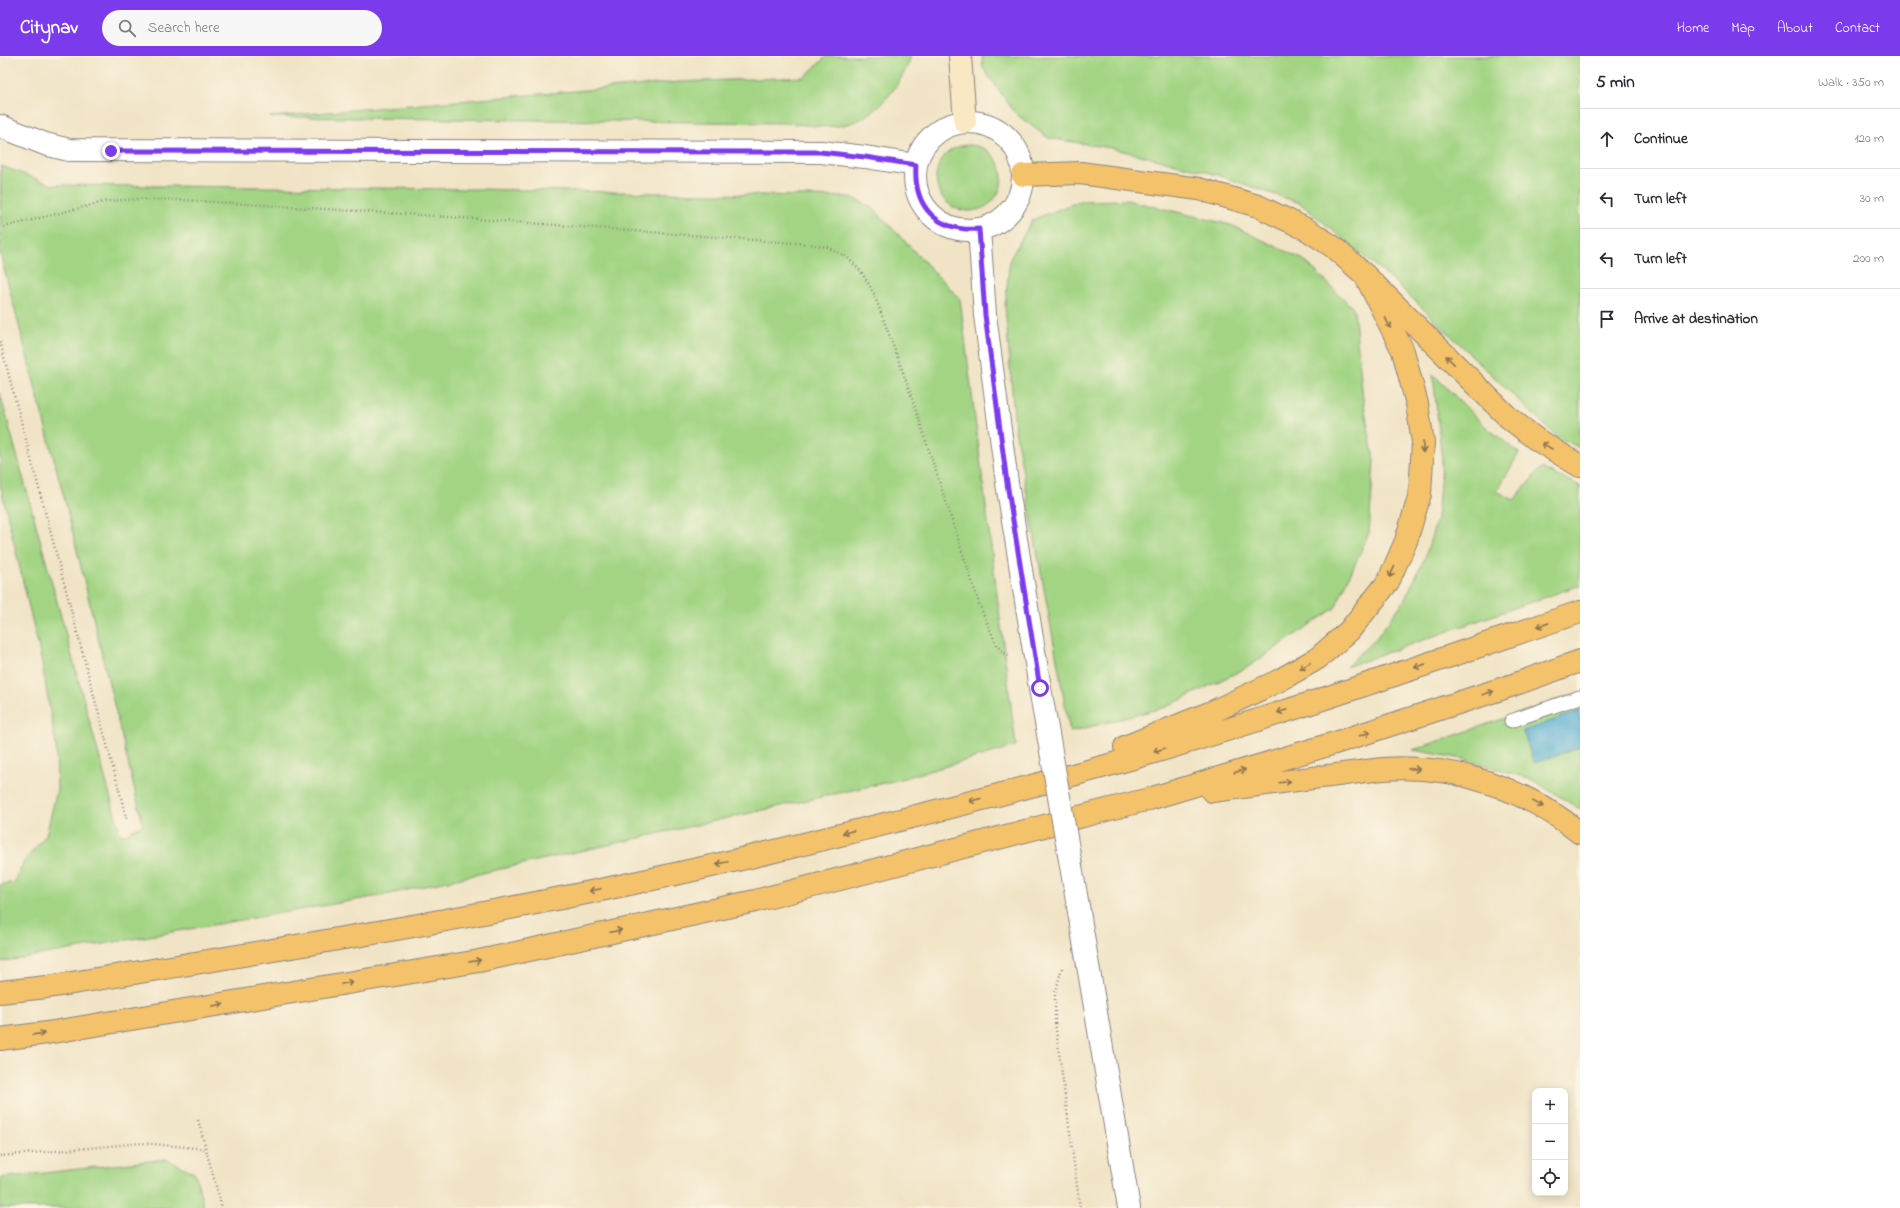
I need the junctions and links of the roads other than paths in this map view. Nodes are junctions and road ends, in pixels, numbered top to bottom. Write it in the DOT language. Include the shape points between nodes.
graph roads {
  1 [pos="960,56"];
  2 [pos="965,122"];
  3 [pos="0,126"];
  4 [pos="916,165"];
  5 [pos="1023,175"];
  6 [pos="979,229"];
  7 [pos="1365,275"];
  8 [pos="1580,466"];
  9 [pos="1580,612"];
  10 [pos="1580,661"];
  11 [pos="1580,697"];
  12 [pos="1511,721"];
  13 [pos="1012,791"];
  14 [pos="1149,799"];
  15 [pos="1580,833"];
  16 [pos="0,992"];
  17 [pos="0,1039"];
  18 [pos="1129,1208"];
  1 -- 2 [label="main road"];
  2 -- 4 [label="street" via="951,125 928,141 920,152"];
  2 -- 5 [label="street" via="977,123 1000,132 1017,151"];
  3 -- 4 [label="street" via="45,144 69,150 820,152"];
  4 -- 6 [label="street" via="915,181 925,209 949,227"];
  5 -- 6 [label="street" via="1016,204 1006,216 993,225"];
  5 -- 7 [label="highway" via="1080,173 1199,189 1258,206 1306,229 1332,246"];
  6 -- 18 [label="street, bridge" via="987,330 1007,483"];
  8 -- 7 [label="highway, one-way" via="1536,440 1508,416"];
  7 -- 13 [label="highway, one-way" via="1403,351 1417,404 1423,442 1420,494 1406,541 1388,582 1349,631 1318,658 1280,680 1212,712"];
  9 -- 13 [label="highway, one-way" via="1314,702 1135,757"];
  14 -- 10 [label="highway, one-way" via="1338,742"];
  11 -- 12 [label="lane"];
  13 -- 16 [label="highway, one-way" via="747,858 536,903 342,939 47,987"];
  14 -- 15 [label="highway, one-way" via="1383,769 1430,770 1478,779 1512,791 1547,809"];
  17 -- 14 [label="highway, one-way" via="479,961 755,901"];
}
